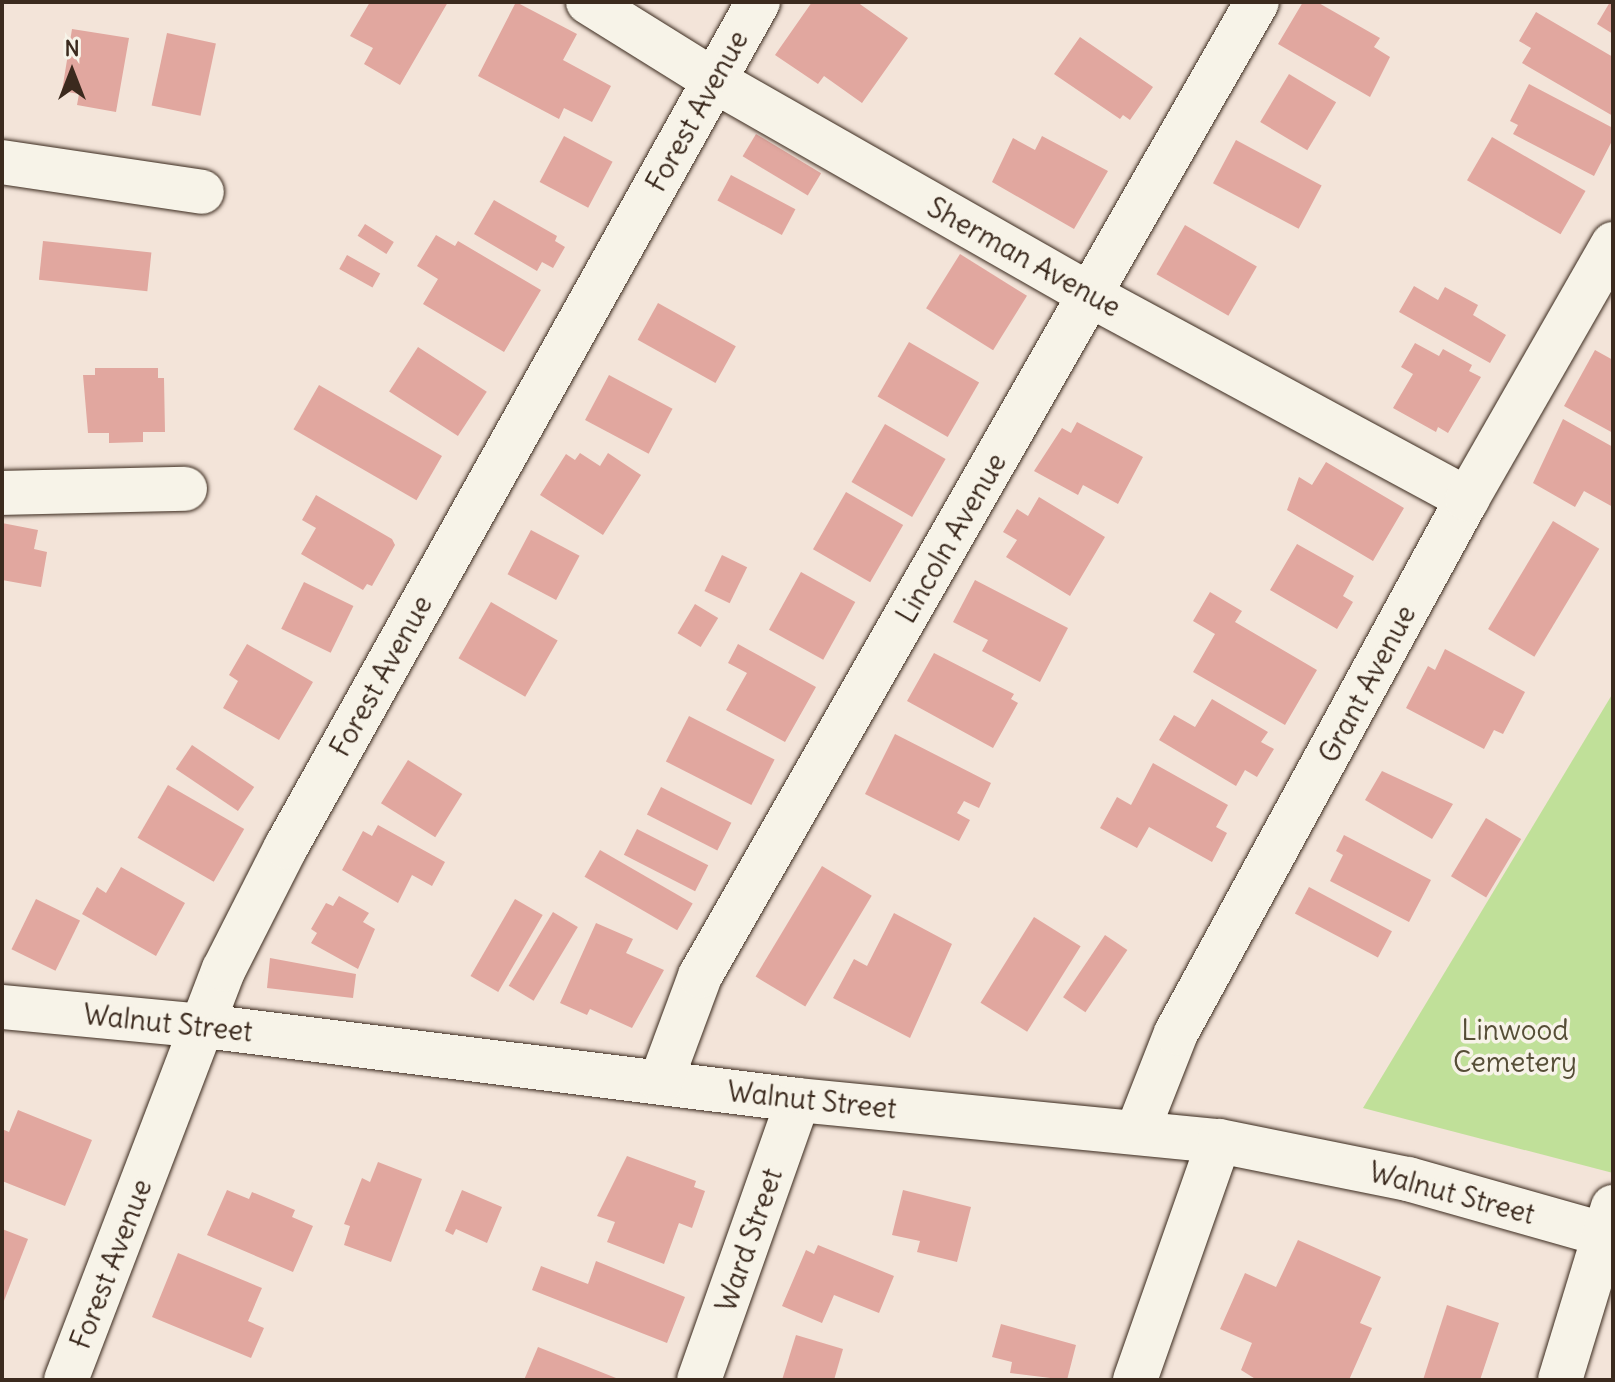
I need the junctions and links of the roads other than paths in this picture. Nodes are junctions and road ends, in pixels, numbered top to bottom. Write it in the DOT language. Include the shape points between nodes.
graph roads {
  1 [pos="588,2"];
  2 [pos="758,2"];
  3 [pos="1257,2"];
  4 [pos="715,81"];
  5 [pos="2,162"];
  6 [pos="202,192"];
  7 [pos="1613,244"];
  8 [pos="1090,295"];
  9 [pos="185,489"];
  10 [pos="2,493"];
  11 [pos="1467,499"];
  12 [pos="2,1007"];
  13 [pos="204,1026"];
  14 [pos="661,1081"];
  15 [pos="798,1100"];
  16 [pos="1137,1132"];
  17 [pos="1219,1141"];
  18 [pos="1611,1227"];
  19 [pos="66,1380"];
  20 [pos="699,1380"];
  21 [pos="1135,1380"];
  22 [pos="1560,1380"];
  1 -- 4 [label="street, Sherman Avenue"];
  2 -- 4 [label="street, Forest Avenue"];
  3 -- 8 [label="street, Lincoln Avenue"];
  4 -- 8 [label="street, Sherman Avenue"];
  4 -- 13 [label="street, Forest Avenue" via="286,847 224,969"];
  5 -- 6 [label="street"];
  7 -- 11 [label="street, Grant Avenue"];
  8 -- 11 [label="street, Sherman Avenue"];
  8 -- 14 [label="street, Lincoln Avenue" via="700,976"];
  9 -- 10 [label="street"];
  11 -- 16 [label="street, Grant Avenue" via="1176,1033"];
  12 -- 13 [label="street, Walnut Street"];
  13 -- 14 [label="street, Walnut Street"];
  13 -- 19 [label="street, Forest Avenue"];
  14 -- 15 [label="street, Walnut Street"];
  15 -- 16 [label="street, Walnut Street"];
  15 -- 20 [label="street, Ward Street"];
  16 -- 17 [label="street, Walnut Street"];
  17 -- 18 [label="street, Walnut Street"];
  17 -- 21 [label="street"];
  18 -- 22 [label="street"];
}
